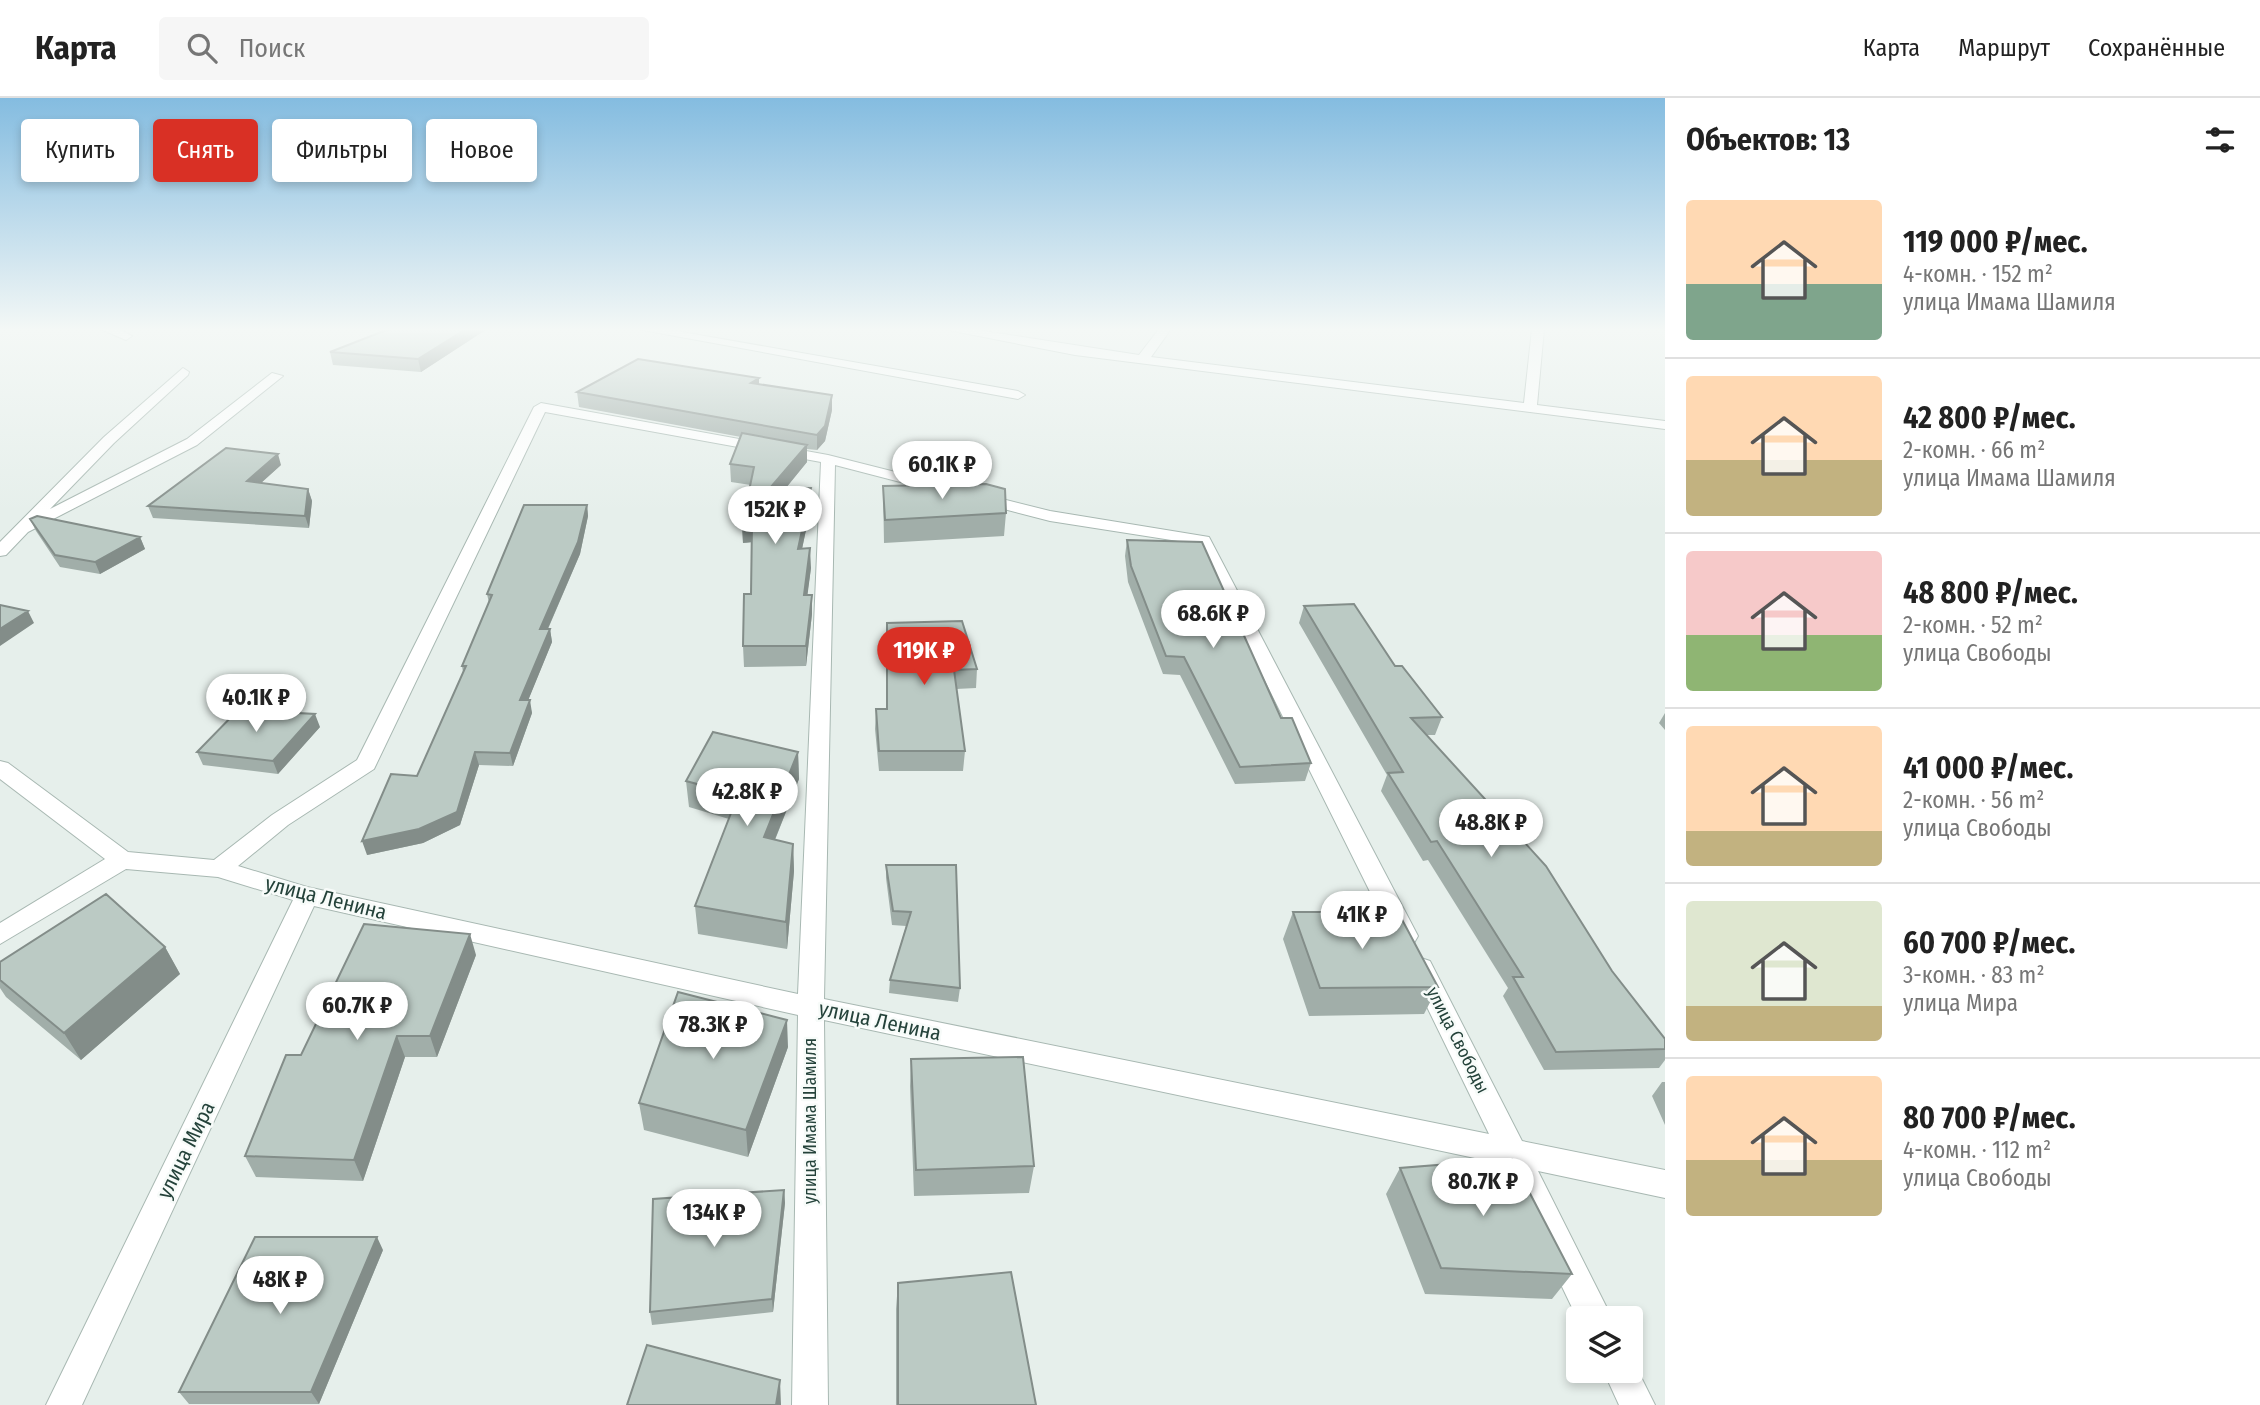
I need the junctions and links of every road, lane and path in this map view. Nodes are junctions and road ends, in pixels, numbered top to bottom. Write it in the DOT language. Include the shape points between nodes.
graph roads {
  1 [pos="163,390"];
  2 [pos="259,390"];
  3 [pos="990,390"];
  4 [pos="1384,390"];
  5 [pos="1532,390"];
  6 [pos="1018,395"];
  7 [pos="1530,408"];
  8 [pos="1665,425"];
  9 [pos="828,459"];
  10 [pos="25,528"];
  11 [pos="0,551"];
  12 [pos="0,768"];
  13 [pos="122,860"];
  14 [pos="219,869"];
  15 [pos="307,896"];
  16 [pos="0,935"];
  17 [pos="811,1007"];
  18 [pos="1515,1152"];
  19 [pos="1665,1184"];
  20 [pos="1589,1306"];
  21 [pos="1626,1383"];
  22 [pos="64,1405"];
  23 [pos="810,1405"];
  24 [pos="1637,1405"];
  1 -- 10 [label="street"];
  2 -- 10 [label="street" via="192,442"];
  3 -- 6 [label="street"];
  4 -- 7 [label="street"];
  5 -- 7 [label="street"];
  7 -- 8 [label="street"];
  9 -- 14 [label="street" via="541,407 366,764 280,820"];
  9 -- 17 [label="street, улица Имама Шамиля"];
  9 -- 18 [label="street, улица Свободы" via="1050,516 1203,540"];
  10 -- 11 [label="street"];
  12 -- 13 [label="street"];
  13 -- 14 [label="street, улица Ленина"];
  13 -- 16 [label="street"];
  14 -- 15 [label="street, улица Ленина"];
  15 -- 17 [label="street, улица Ленина"];
  15 -- 22 [label="street, улица Мира"];
  17 -- 18 [label="street, улица Ленина"];
  17 -- 23 [label="street, улица Имама Шамиля"];
  18 -- 19 [label="street, улица Ленина"];
  18 -- 20 [label="street, улица Свободы"];
  21 -- 24 [label="street"];
}
